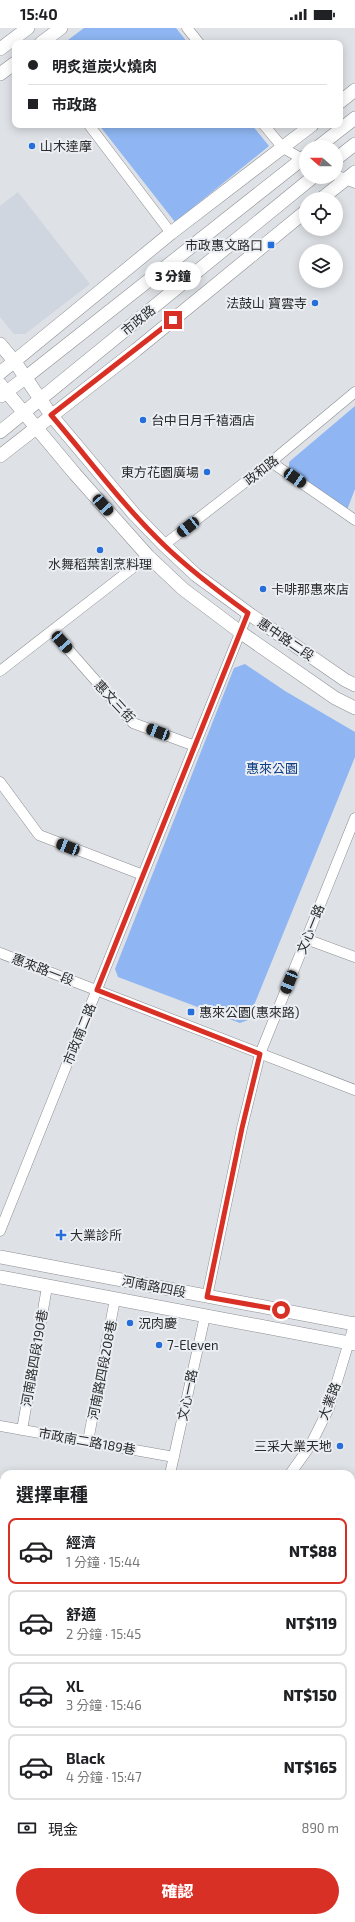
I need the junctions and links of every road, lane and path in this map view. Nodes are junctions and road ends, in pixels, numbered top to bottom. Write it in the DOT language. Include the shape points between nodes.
graph roads {
  1 [pos="28,28"];
  2 [pos="61,28"];
  3 [pos="187,28"];
  4 [pos="45,40"];
  5 [pos="197,40"];
  6 [pos="0,49"];
  7 [pos="12,65"];
  8 [pos="0,74"];
  9 [pos="355,90"];
  10 [pos="343,100"];
  11 [pos="355,118"];
  12 [pos="343,127"];
  13 [pos="91,128"];
  14 [pos="266,128"];
  15 [pos="308,128"];
  16 [pos="342,128"];
  17 [pos="327,140"];
  18 [pos="355,144"];
  19 [pos="283,148"];
  20 [pos="343,153"];
  21 [pos="299,156"];
  22 [pos="299,164"];
  23 [pos="348,177"];
  24 [pos="304,184"];
  25 [pos="330,192"];
  26 [pos="299,217"];
  27 [pos="171,233"];
  28 [pos="0,344"];
  29 [pos="15,362"];
  30 [pos="0,373"];
  31 [pos="26,378"];
  32 [pos="2,390"];
  33 [pos="355,392"];
  34 [pos="40,400"];
  35 [pos="23,413"];
  36 [pos="51,415"];
  37 [pos="36,428"];
  38 [pos="0,432"];
  39 [pos="0,456"];
  40 [pos="271,462"];
  41 [pos="355,520"];
  42 [pos="164,545"];
  43 [pos="148,556"];
  44 [pos="248,613"];
  45 [pos="52,631"];
  46 [pos="240,632"];
  47 [pos="0,671"];
  48 [pos="355,685"];
  49 [pos="355,708"];
  50 [pos="194,746"];
  51 [pos="0,782"];
  52 [pos="355,819"];
  53 [pos="143,875"];
  54 [pos="306,939"];
  55 [pos="0,953"];
  56 [pos="355,957"];
  57 [pos="97,990"];
  58 [pos="260,1054"];
  59 [pos="355,1090"];
  60 [pos="0,1231"];
  61 [pos="0,1257"];
  62 [pos="0,1277"];
  63 [pos="47,1286"];
  64 [pos="207,1297"];
  65 [pos="115,1299"];
  66 [pos="205,1316"];
  67 [pos="355,1324"];
  68 [pos="352,1344"];
  69 [pos="0,1426"];
  70 [pos="22,1430"];
  71 [pos="88,1441"];
  72 [pos="174,1457"];
  73 [pos="171,1470"];
  74 [pos="293,1470"];
  1 -- 6 [label="street"];
  2 -- 4 [label="street"];
  3 -- 5 [label="street"];
  7 -- 8 [label="street"];
  9 -- 10 [label="street"];
  11 -- 12 [label="street"];
  13 -- 27 [label="street"];
  14 -- 19 [label="street"];
  15 -- 19 [label="street"];
  16 -- 17 [label="street"];
  18 -- 20 [label="street"];
  19 -- 21 [label="street"];
  19 -- 27 [label="street"];
  22 -- 31 [label="street, 市政路"];
  23 -- 25 [label="street"];
  24 -- 34 [label="street, 市政路"];
  26 -- 36 [label="street, 市政路" via="136,350"];
  27 -- 29 [label="street"];
  28 -- 29 [label="street, 惠中路二段"];
  29 -- 30 [label="street"];
  29 -- 31 [label="street, 惠中路二段"];
  31 -- 32 [label="street, 市政路"];
  31 -- 34 [label="street, 惠中路二段"];
  32 -- 35 [label="street, 惠中路二段"];
  33 -- 40 [label="street, 政和路"];
  34 -- 35 [label="street, 市政路"];
  34 -- 36 [label="street, 惠中路二段"];
  35 -- 37 [label="street, 惠中路二段"];
  35 -- 38 [label="street, 市政路"];
  36 -- 37 [label="street, 市政路"];
  36 -- 42 [label="street, 惠中路二段" via="134,514"];
  37 -- 39 [label="street, 市政路"];
  37 -- 43 [label="street, 惠中路二段"];
  40 -- 41 [label="street"];
  40 -- 42 [label="street, 政和路"];
  42 -- 44 [label="street, 惠中路二段" via="196,575"];
  43 -- 45 [label="street"];
  43 -- 46 [label="street, 惠中路二段" via="183,589"];
  44 -- 46 [label="street, 市政南二路"];
  44 -- 48 [label="street, 惠中路二段"];
  45 -- 47 [label="street"];
  45 -- 50 [label="street, 惠文三街" via="133,723"];
  46 -- 49 [label="street, 惠中路二段" via="335,698"];
  46 -- 50 [label="street, 市政南二路"];
  50 -- 53 [label="street, 市政南二路"];
  51 -- 53 [label="street" via="39,835"];
  52 -- 54 [label="street, 文心一路"];
  53 -- 57 [label="street, 市政南二路"];
  54 -- 56 [label="street"];
  54 -- 58 [label="street, 文心一路"];
  55 -- 57 [label="street, 惠來路一段"];
  57 -- 58 [label="street, 惠來路一段"];
  57 -- 60 [label="street, 市政南二路"];
  58 -- 59 [label="street, 惠來路一段"];
  58 -- 64 [label="street, 文心一路"];
  61 -- 64 [label="street, 河南路四段"];
  62 -- 63 [label="street, 河南路四段"];
  63 -- 65 [label="street, 河南路四段"];
  63 -- 70 [label="street, 河南路四段190巷"];
  64 -- 67 [label="street, 河南路四段"];
  65 -- 66 [label="street, 河南路四段"];
  65 -- 71 [label="street, 河南路四段208巷"];
  66 -- 68 [label="street, 河南路四段"];
  66 -- 72 [label="street, 文心一路"];
  67 -- 68 [label="street, 大業路"];
  68 -- 74 [label="street, 大業路" via="329,1408 310,1446"];
  69 -- 70 [label="street, 市政南二路189巷"];
  70 -- 71 [label="street, 市政南二路189巷"];
  71 -- 72 [label="street, 市政南二路189巷"];
  72 -- 73 [label="street, 文心一路"];
}
